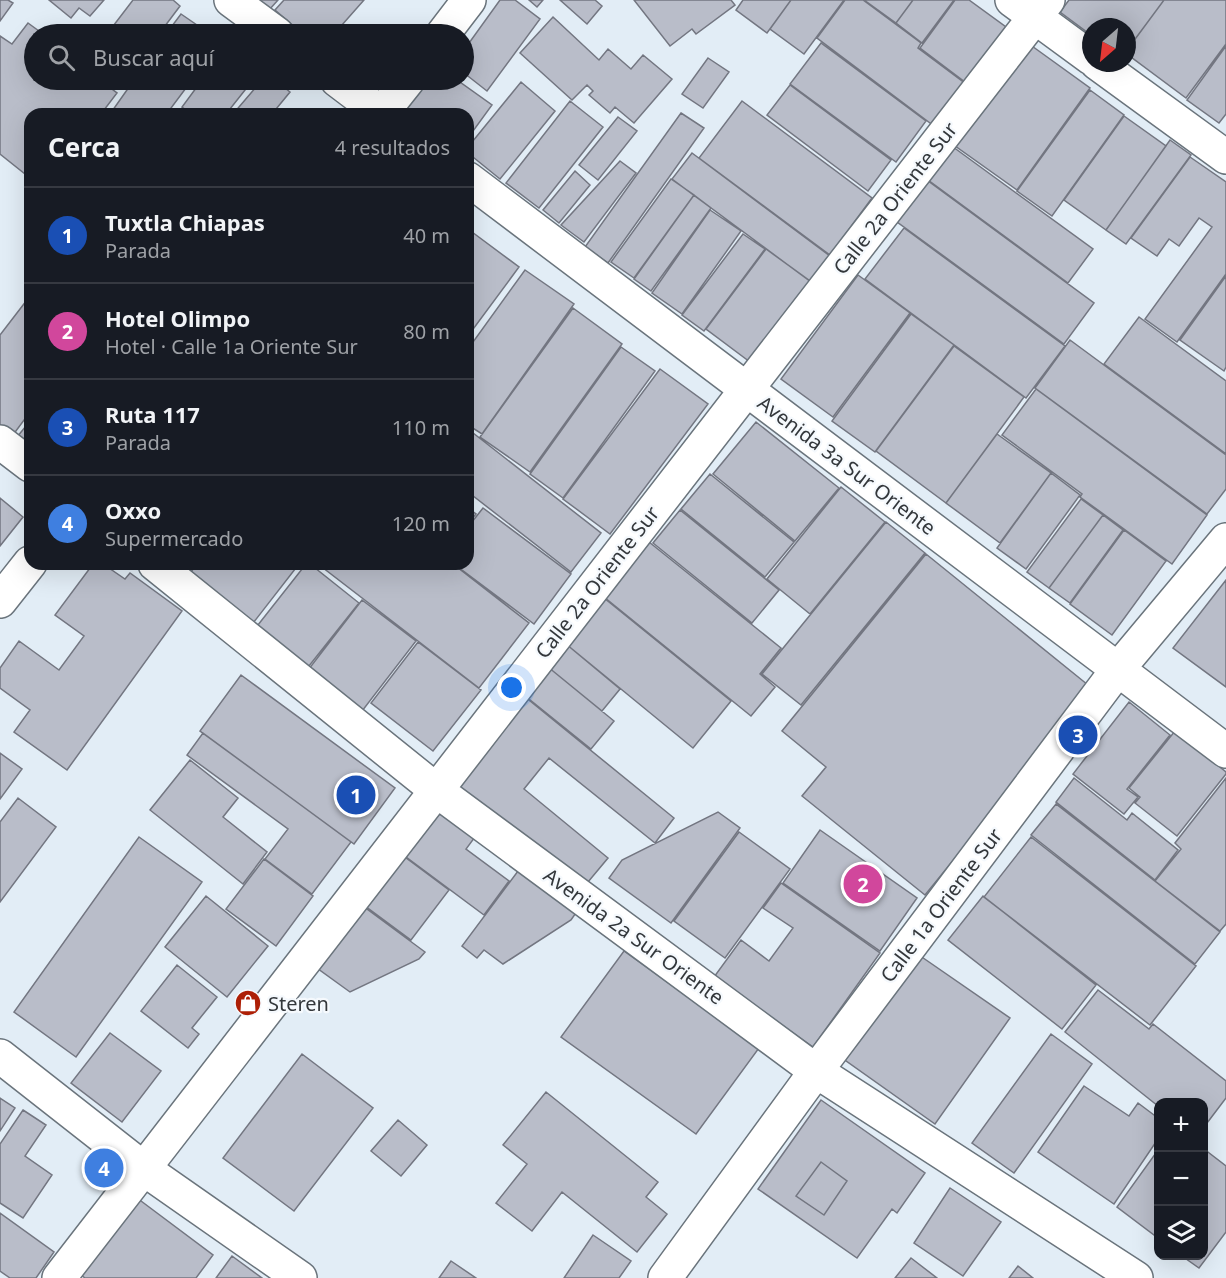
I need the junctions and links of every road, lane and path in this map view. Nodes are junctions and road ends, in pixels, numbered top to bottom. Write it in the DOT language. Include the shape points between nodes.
graph roads {
  1 [pos="231,0"];
  2 [pos="469,0"];
  3 [pos="1031,6"];
  4 [pos="263,24"];
  5 [pos="450,24"];
  6 [pos="1082,50"];
  7 [pos="1110,72"];
  8 [pos="350,90"];
  9 [pos="400,90"];
  10 [pos="374,108"];
  11 [pos="387,108"];
  12 [pos="1226,157"];
  13 [pos="474,184"];
  14 [pos="747,389"];
  15 [pos="0,442"];
  16 [pos="24,460"];
  17 [pos="1226,540"];
  18 [pos="24,570"];
  19 [pos="162,570"];
  20 [pos="0,601"];
  21 [pos="1118,669"];
  22 [pos="1226,751"];
  23 [pos="436,790"];
  24 [pos="0,1056"];
  25 [pos="816,1071"];
  26 [pos="144,1169"];
  27 [pos="59,1278"];
  28 [pos="300,1278"];
  29 [pos="665,1278"];
  30 [pos="1136,1278"];
  1 -- 4 [label="street"];
  2 -- 5 [label="street"];
  3 -- 6 [label="street"];
  3 -- 14 [label="street, Calle 2a Oriente Sur"];
  7 -- 12 [label="street"];
  8 -- 10 [label="street"];
  9 -- 11 [label="street"];
  13 -- 14 [label="street, Avenida 3a Sur Oriente"];
  14 -- 21 [label="street, Avenida 3a Sur Oriente"];
  14 -- 23 [label="street, Calle 2a Oriente Sur"];
  15 -- 16 [label="street"];
  17 -- 21 [label="street, Calle 1a Oriente Sur"];
  18 -- 20 [label="street"];
  19 -- 23 [label="street, Avenida 2a Sur Oriente"];
  21 -- 22 [label="street, Avenida 3a Sur Oriente"];
  21 -- 25 [label="street, Calle 1a Oriente Sur"];
  23 -- 25 [label="street, Avenida 2a Sur Oriente"];
  23 -- 26 [label="street, Calle 2a Oriente Sur"];
  24 -- 26 [label="street"];
  25 -- 29 [label="street, Calle 1a Oriente Sur"];
  25 -- 30 [label="street, Avenida 2a Sur Oriente"];
  26 -- 27 [label="street, Calle 2a Oriente Sur"];
  26 -- 28 [label="street"];
}
